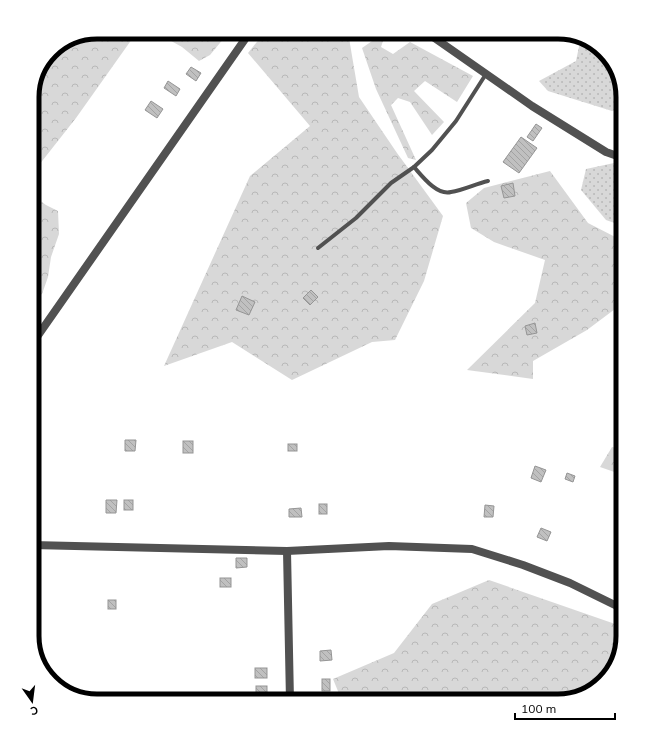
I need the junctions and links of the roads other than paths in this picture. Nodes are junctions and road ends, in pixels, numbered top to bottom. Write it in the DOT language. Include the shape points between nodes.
graph roads {
  1 [pos="245,39"];
  2 [pos="439,39"];
  3 [pos="486,74"];
  4 [pos="616,156"];
  5 [pos="414,166"];
  6 [pos="488,181"];
  7 [pos="318,248"];
  8 [pos="39,334"];
  9 [pos="39,545"];
  10 [pos="287,550"];
  11 [pos="616,606"];
  12 [pos="290,694"];
  1 -- 8 [label="street"];
  2 -- 3 [label="street"];
  3 -- 4 [label="street" via="532,106 606,152"];
  3 -- 5 [label="lane" via="456,122"];
  5 -- 6 [label="lane" via="435,188 450,193"];
  5 -- 7 [label="lane" via="390,183 356,218"];
  9 -- 10 [label="street"];
  10 -- 11 [label="street" via="389,546 472,549 523,564"];
  10 -- 12 [label="street"];
}
